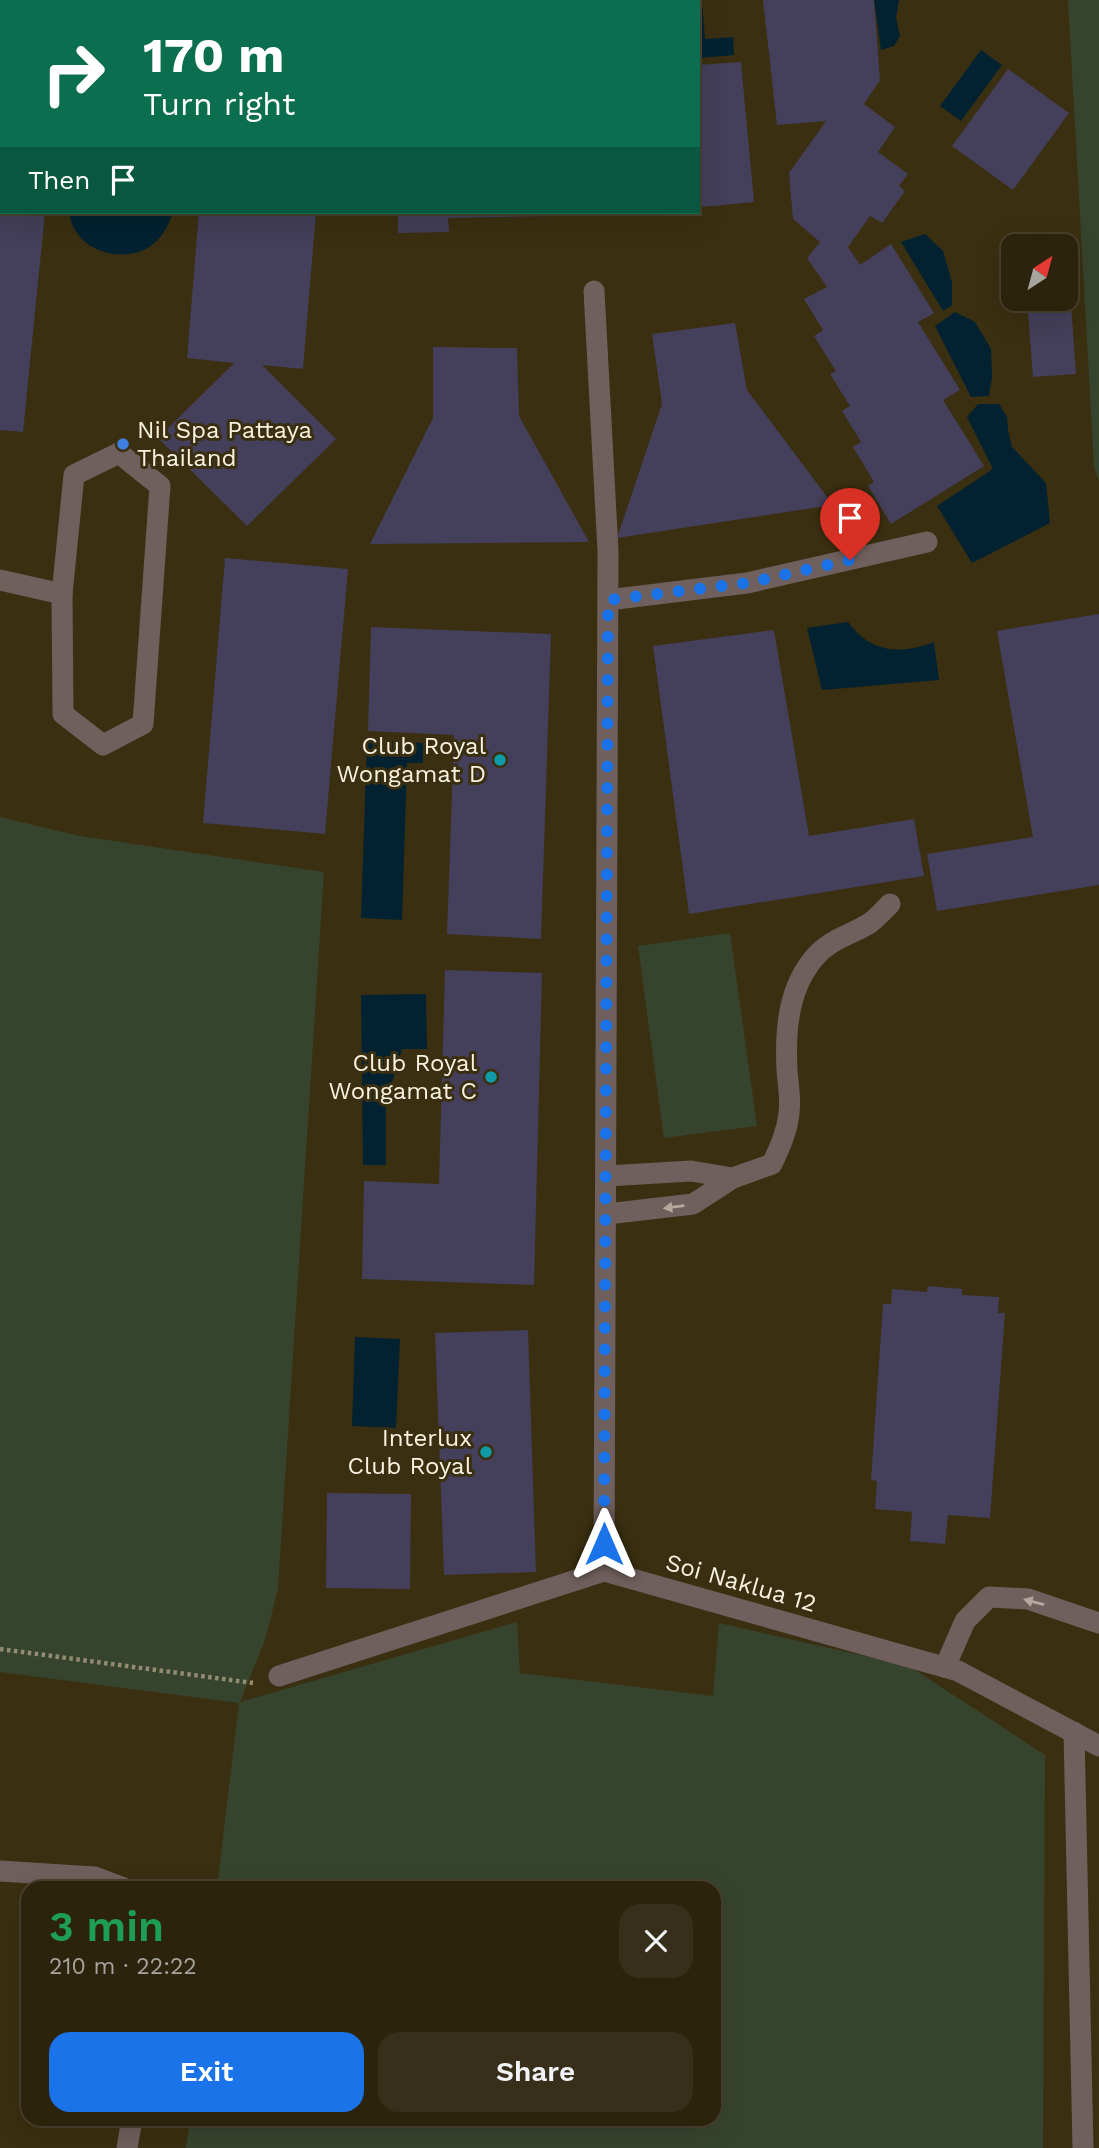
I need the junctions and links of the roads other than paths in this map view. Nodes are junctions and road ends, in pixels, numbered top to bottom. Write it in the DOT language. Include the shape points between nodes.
graph roads {
  1 [pos="594,291"];
  2 [pos="927,542"];
  3 [pos="0,580"];
  4 [pos="62,594"];
  5 [pos="608,600"];
  6 [pos="890,904"];
  7 [pos="607,1175"];
  8 [pos="733,1178"];
  9 [pos="607,1214"];
  10 [pos="604,1571"];
  11 [pos="1099,1623"];
  12 [pos="945,1667"];
  13 [pos="279,1676"];
  14 [pos="1074,1732"];
  15 [pos="1099,1746"];
  16 [pos="0,1871"];
  17 [pos="106,1881"];
  18 [pos="131,2126"];
  19 [pos="127,2148"];
  20 [pos="1083,2148"];
  1 -- 5 [label="street"];
  2 -- 5 [label="street" via="747,583"];
  3 -- 4 [label="street"];
  4 -- 4 [label="street" via="74,475 119,453 160,486 143,724 103,745 63,713"];
  5 -- 7 [label="street"];
  6 -- 8 [label="street" via="868,924 828,945 802,975 789,1016 790,1110 785,1135 772,1164"];
  7 -- 8 [label="street" via="691,1171"];
  7 -- 9 [label="street"];
  8 -- 9 [label="street, one-way" via="693,1204"];
  9 -- 10 [label="street"];
  10 -- 12 [label="street, Soi Naklua 12"];
  10 -- 13 [label="street"];
  11 -- 12 [label="street, one-way" via="1028,1599 989,1597 965,1621"];
  12 -- 14 [label="street, Soi Naklua 12"];
  14 -- 15 [label="street, Soi Naklua 12"];
  14 -- 20 [label="street"];
  16 -- 17 [label="street"];
  18 -- 19 [label="street"];
}
